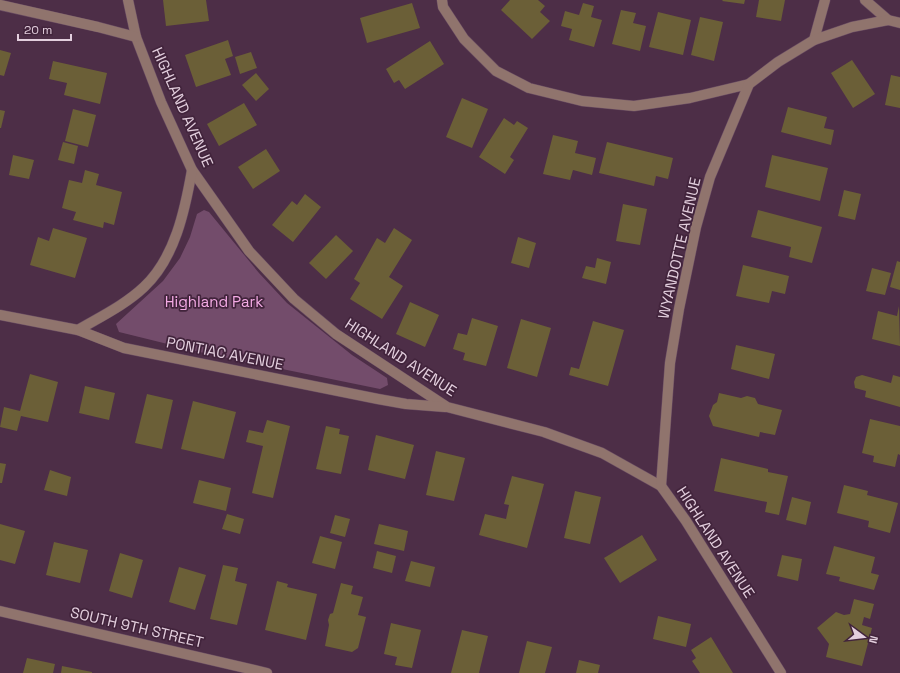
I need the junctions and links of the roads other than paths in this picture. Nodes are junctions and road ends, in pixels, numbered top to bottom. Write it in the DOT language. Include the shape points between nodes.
graph roads {
  1 [pos="128,0"];
  2 [pos="442,0"];
  3 [pos="825,0"];
  4 [pos="865,0"];
  5 [pos="0,5"];
  6 [pos="888,20"];
  7 [pos="900,23"];
  8 [pos="136,37"];
  9 [pos="814,40"];
  10 [pos="749,84"];
  11 [pos="192,170"];
  12 [pos="0,315"];
  13 [pos="78,330"];
  14 [pos="447,407"];
  15 [pos="661,486"];
  16 [pos="0,611"];
  17 [pos="234,669"];
  18 [pos="267,673"];
  19 [pos="781,673"];
  1 -- 8 [label="street, HIGHLAND AVENUE"];
  2 -- 10 [label="street" via="443,7 464,39 496,71 530,88 582,101 634,106 690,98"];
  3 -- 9 [label="street"];
  4 -- 6 [label="street"];
  5 -- 8 [label="street"];
  6 -- 7 [label="street"];
  6 -- 9 [label="street" via="852,27"];
  8 -- 11 [label="street, HIGHLAND AVENUE" via="161,102"];
  9 -- 10 [label="street"];
  10 -- 15 [label="street, WYANDOTTE AVENUE" via="710,177 696,227 670,363"];
  11 -- 13 [label="street" via="186,205 162,265 145,286 123,304"];
  11 -- 14 [label="street, HIGHLAND AVENUE" via="249,251 294,299 336,334"];
  12 -- 13 [label="street, PONTIAC AVENUE"];
  13 -- 14 [label="street, PONTIAC AVENUE" via="124,348 378,399"];
  14 -- 15 [label="street, HIGHLAND AVENUE" via="544,432 602,453"];
  15 -- 19 [label="street, HIGHLAND AVENUE" via="686,521"];
  16 -- 17 [label="street, SOUTH 9TH STREET"];
  17 -- 18 [label="street, SOUTH 9TH STREET"];
}
